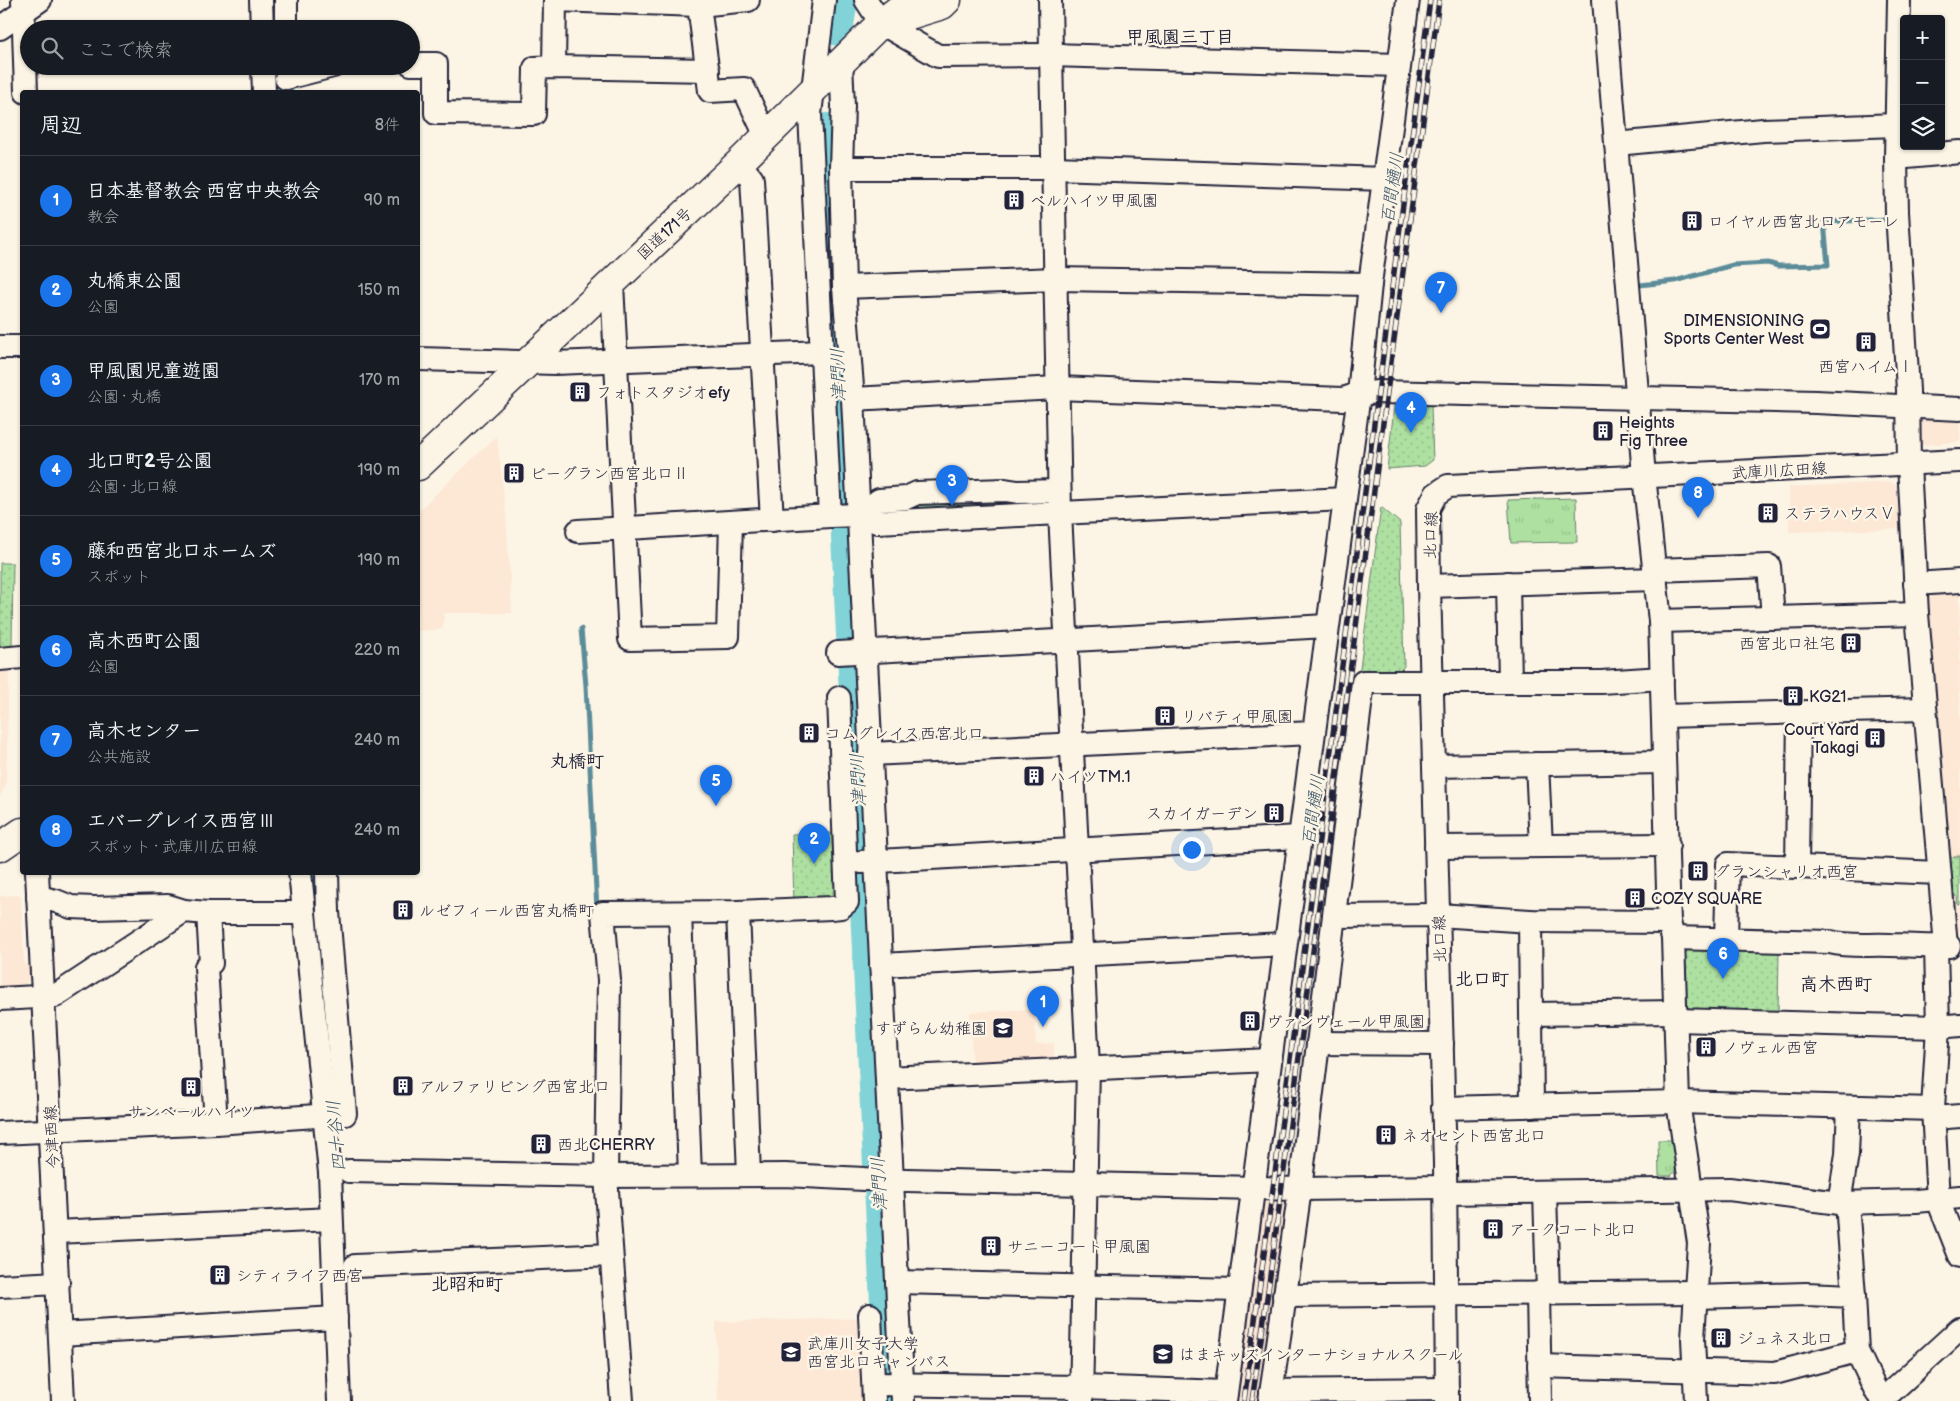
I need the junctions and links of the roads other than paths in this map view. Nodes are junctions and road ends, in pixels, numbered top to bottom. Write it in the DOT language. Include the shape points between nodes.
graph roads {
  1 [pos="261,0"];
  2 [pos="286,0"];
  3 [pos="748,0"];
  4 [pos="824,0"];
  5 [pos="866,0"];
  6 [pos="898,0"];
  7 [pos="911,0"];
  8 [pos="947,0"];
  9 [pos="1050,0"];
  10 [pos="1408,0"];
  11 [pos="1604,0"];
  12 [pos="1899,0"];
  13 [pos="29,4"];
  14 [pos="699,5"];
  15 [pos="28,20"];
  16 [pos="262,20"];
  17 [pos="286,20"];
  18 [pos="881,23"];
  19 [pos="0,28"];
  20 [pos="1050,55"];
  21 [pos="841,63"];
  22 [pos="420,64"];
  23 [pos="1399,65"];
  24 [pos="554,66"];
  25 [pos="708,70"];
  26 [pos="27,75"];
  27 [pos="263,75"];
  28 [pos="301,75"];
  29 [pos="287,79"];
  30 [pos="26,90"];
  31 [pos="264,90"];
  32 [pos="811,93"];
  33 [pos="1896,126"];
  34 [pos="766,136"];
  35 [pos="1616,144"];
  36 [pos="1960,152"];
  37 [pos="1896,158"];
  38 [pos="739,163"];
  39 [pos="841,168"];
  40 [pos="1054,168"];
  41 [pos="1385,179"];
  42 [pos="1056,279"];
  43 [pos="612,283"];
  44 [pos="1370,284"];
  45 [pos="844,287"];
  46 [pos="0,347"];
  47 [pos="20,348"];
  48 [pos="822,352"];
  49 [pos="762,355"];
  50 [pos="420,359"];
  51 [pos="617,361"];
  52 [pos="527,363"];
  53 [pos="1057,388"];
  54 [pos="1359,394"];
  55 [pos="1637,398"];
  56 [pos="853,399"];
  57 [pos="1908,408"];
  58 [pos="1960,409"];
  59 [pos="1960,461"];
  60 [pos="420,464"];
  61 [pos="1908,464"];
  62 [pos="1644,476"];
  63 [pos="1448,486"];
  64 [pos="1059,491"];
  65 [pos="1345,499"];
  66 [pos="1060,513"];
  67 [pos="844,515"];
  68 [pos="772,520"];
  69 [pos="731,522"];
  70 [pos="625,528"];
  71 [pos="578,531"];
  72 [pos="1656,575"];
  73 [pos="1960,581"];
  74 [pos="1508,583"];
  75 [pos="1915,584"];
  76 [pos="1429,586"];
  77 [pos="1917,614"];
  78 [pos="1773,618"];
  79 [pos="1660,621"];
  80 [pos="1327,626"];
  81 [pos="1066,639"];
  82 [pos="865,650"];
  83 [pos="838,653"];
  84 [pos="20,657"];
  85 [pos="0,659"];
  86 [pos="1662,678"];
  87 [pos="1431,681"];
  88 [pos="1510,681"];
  89 [pos="839,698"];
  90 [pos="1925,709"];
  91 [pos="1799,713"];
  92 [pos="1663,716"];
  93 [pos="1312,733"];
  94 [pos="1071,744"];
  95 [pos="870,754"];
  96 [pos="1664,762"];
  97 [pos="1537,764"];
  98 [pos="1434,766"];
  99 [pos="20,833"];
  100 [pos="1299,837"];
  101 [pos="1668,845"];
  102 [pos="1541,846"];
  103 [pos="0,847"];
  104 [pos="1436,847"];
  105 [pos="1077,849"];
  106 [pos="862,862"];
  107 [pos="1797,866"];
  108 [pos="1940,873"];
  109 [pos="37,875"];
  110 [pos="300,875"];
  111 [pos="327,875"];
  112 [pos="38,897"];
  113 [pos="184,912"];
  114 [pos="738,912"];
  115 [pos="208,913"];
  116 [pos="303,913"];
  117 [pos="680,913"];
  118 [pos="1438,915"];
  119 [pos="1334,916"];
  120 [pos="1530,921"];
  121 [pos="1671,930"];
  122 [pos="1726,938"];
  123 [pos="1285,944"];
  124 [pos="1947,946"];
  125 [pos="1082,954"];
  126 [pos="881,965"];
  127 [pos="43,997"];
  128 [pos="0,999"];
  129 [pos="1532,1014"];
  130 [pos="1676,1016"];
  131 [pos="1960,1025"];
  132 [pos="1938,1027"];
  133 [pos="1318,1043"];
  134 [pos="1442,1044"];
  135 [pos="1270,1060"];
  136 [pos="1088,1067"];
  137 [pos="887,1078"];
  138 [pos="1678,1102"];
  139 [pos="1532,1106"];
  140 [pos="1849,1107"];
  141 [pos="1444,1108"];
  142 [pos="1933,1113"];
  143 [pos="331,1115"];
  144 [pos="1960,1116"];
  145 [pos="216,1123"];
  146 [pos="50,1131"];
  147 [pos="0,1133"];
  148 [pos="350,1171"];
  149 [pos="749,1174"];
  150 [pos="690,1175"];
  151 [pos="606,1176"];
  152 [pos="882,1179"];
  153 [pos="1086,1184"];
  154 [pos="1254,1188"];
  155 [pos="1300,1189"];
  156 [pos="1445,1190"];
  157 [pos="1692,1190"];
  158 [pos="1545,1192"];
  159 [pos="1960,1197"];
  160 [pos="1938,1200"];
  161 [pos="1843,1202"];
  162 [pos="331,1219"];
  163 [pos="56,1232"];
  164 [pos="611,1255"];
  165 [pos="1960,1256"];
  166 [pos="355,1266"];
  167 [pos="897,1282"];
  168 [pos="58,1283"];
  169 [pos="1084,1285"];
  170 [pos="0,1286"];
  171 [pos="1239,1290"];
  172 [pos="1448,1293"];
  173 [pos="1543,1293"];
  174 [pos="1695,1294"];
  175 [pos="1284,1296"];
  176 [pos="1854,1296"];
  177 [pos="870,1315"];
  178 [pos="336,1318"];
  179 [pos="1960,1329"];
  180 [pos="60,1334"];
  181 [pos="1857,1351"];
  182 [pos="1539,1366"];
  183 [pos="1694,1371"];
  184 [pos="888,1390"];
  185 [pos="1081,1394"];
  186 [pos="1447,1395"];
  187 [pos="1225,1396"];
  188 [pos="1271,1396"];
  189 [pos="1347,1396"];
  190 [pos="1882,1400"];
  191 [pos="63,1401"];
  192 [pos="339,1401"];
  193 [pos="622,1401"];
  194 [pos="1540,1401"];
  195 [pos="1696,1401"];
  1 -- 16 [label="street"];
  2 -- 17 [label="street"];
  3 -- 14 [label="street"];
  4 -- 32 [label="street"];
  5 -- 18 [label="street"];
  6 -- 18 [label="highway"];
  7 -- 18 [label="highway, 国道171号"];
  8 -- 18 [label="highway" via="942,5"];
  9 -- 20 [label="street"];
  10 -- 23 [label="street"];
  11 -- 35 [label="street"];
  12 -- 33 [label="street"];
  13 -- 15 [label="street"];
  13 -- 19 [label="street"];
  14 -- 24 [label="street" via="555,0"];
  14 -- 25 [label="street"];
  18 -- 20 [label="street" via="938,56"];
  18 -- 21 [label="highway, 国道171号"];
  20 -- 23 [label="street"];
  20 -- 40 [label="street"];
  21 -- 32 [label="highway, 国道171号"];
  21 -- 39 [label="street"];
  22 -- 24 [label="street" via="436,64 436,113 534,114 535,68"];
  23 -- 41 [label="street"];
  24 -- 25 [label="street"];
  25 -- 34 [label="street" via="710,91 744,89"];
  26 -- 30 [label="street"];
  27 -- 31 [label="street"];
  28 -- 29 [label="street"];
  32 -- 34 [label="highway, 国道171号"];
  32 -- 48 [label="street"];
  33 -- 35 [label="street" via="1763,130"];
  33 -- 37 [label="street"];
  34 -- 38 [label="highway, 国道171号"];
  35 -- 55 [label="street"];
  36 -- 37 [label="street"];
  37 -- 57 [label="street"];
  38 -- 43 [label="highway, 国道171号"];
  38 -- 49 [label="street" via="752,179"];
  39 -- 40 [label="street"];
  39 -- 45 [label="street"];
  40 -- 41 [label="street"];
  40 -- 42 [label="street"];
  41 -- 44 [label="street"];
  42 -- 44 [label="street"];
  42 -- 45 [label="street"];
  42 -- 53 [label="street"];
  43 -- 51 [label="street"];
  43 -- 52 [label="highway, 国道171号"];
  44 -- 54 [label="street"];
  45 -- 56 [label="street"];
  46 -- 47 [label="street"];
  48 -- 49 [label="street"];
  48 -- 67 [label="street"];
  49 -- 51 [label="street"];
  49 -- 68 [label="street"];
  50 -- 52 [label="street"];
  51 -- 52 [label="street"];
  51 -- 70 [label="street"];
  52 -- 60 [label="highway, 国道171号"];
  53 -- 54 [label="street" via="1343,399"];
  53 -- 56 [label="street"];
  53 -- 64 [label="street"];
  54 -- 55 [label="street"];
  54 -- 65 [label="street"];
  55 -- 57 [label="street" via="1816,402"];
  55 -- 62 [label="street"];
  56 -- 67 [label="street"];
  57 -- 58 [label="street"];
  57 -- 61 [label="street"];
  59 -- 61 [label="street, 武庫川広田線"];
  61 -- 62 [label="street, 武庫川広田線"];
  61 -- 75 [label="street"];
  62 -- 63 [label="street, 武庫川広田線"];
  62 -- 72 [label="street"];
  63 -- 76 [label="street, 北口線" via="1436,494 1428,509"];
  64 -- 66 [label="street"];
  64 -- 67 [label="street" via="917,493 906,498 879,500"];
  65 -- 66 [label="street"];
  65 -- 80 [label="street"];
  66 -- 67 [label="street" via="877,522"];
  66 -- 81 [label="street"];
  67 -- 68 [label="street"];
  67 -- 82 [label="street"];
  68 -- 69 [label="street"];
  69 -- 70 [label="street"];
  69 -- 70 [label="street" via="728,637 630,638"];
  70 -- 71 [label="street"];
  72 -- 74 [label="street"];
  72 -- 78 [label="street" via="1768,566"];
  72 -- 79 [label="street"];
  73 -- 75 [label="street"];
  74 -- 76 [label="street"];
  74 -- 88 [label="street"];
  75 -- 77 [label="street"];
  76 -- 87 [label="street, 北口線"];
  77 -- 78 [label="street"];
  77 -- 90 [label="street"];
  78 -- 79 [label="street"];
  79 -- 86 [label="street"];
  80 -- 81 [label="street"];
  80 -- 93 [label="street"];
  81 -- 82 [label="street"];
  81 -- 94 [label="street"];
  82 -- 83 [label="street"];
  82 -- 95 [label="street"];
  84 -- 85 [label="street"];
  86 -- 88 [label="street" via="1601,682"];
  86 -- 92 [label="street"];
  87 -- 88 [label="street"];
  87 -- 98 [label="street, 北口線"];
  87 -- 119 [label="street" via="1364,682"];
  89 -- 106 [label="street"];
  90 -- 91 [label="street"];
  90 -- 108 [label="street"];
  91 -- 92 [label="street"];
  91 -- 107 [label="street"];
  92 -- 96 [label="street"];
  93 -- 94 [label="street"];
  93 -- 100 [label="street"];
  94 -- 95 [label="street"];
  94 -- 105 [label="street"];
  95 -- 106 [label="street"];
  96 -- 97 [label="street"];
  96 -- 101 [label="street"];
  97 -- 98 [label="street"];
  97 -- 102 [label="street"];
  98 -- 104 [label="street, 北口線"];
  99 -- 103 [label="highway"];
  100 -- 105 [label="street"];
  100 -- 123 [label="street"];
  101 -- 102 [label="street"];
  101 -- 121 [label="street"];
  102 -- 104 [label="street"];
  104 -- 118 [label="street, 北口線"];
  105 -- 106 [label="street"];
  105 -- 125 [label="street"];
  106 -- 114 [label="street" via="841,907"];
  106 -- 126 [label="street"];
  107 -- 108 [label="street"];
  107 -- 122 [label="street" via="1728,864"];
  108 -- 124 [label="street"];
  109 -- 112 [label="street, 今津西線"];
  110 -- 116 [label="street"];
  111 -- 143 [label="street" via="345,1114"];
  112 -- 113 [label="street" via="71,907 168,906"];
  112 -- 127 [label="street, 今津西線"];
  113 -- 115 [label="street"];
  113 -- 127 [label="street" via="55,996"];
  114 -- 117 [label="street"];
  114 -- 149 [label="street"];
  115 -- 116 [label="street"];
  115 -- 145 [label="street" via="212,963 206,967"];
  116 -- 143 [label="street"];
  117 -- 150 [label="street"];
  117 -- 151 [label="street" via="603,913 609,980"];
  118 -- 119 [label="street"];
  118 -- 120 [label="street"];
  118 -- 134 [label="street, 北口線"];
  119 -- 133 [label="street"];
  120 -- 121 [label="street"];
  120 -- 129 [label="street"];
  121 -- 122 [label="street"];
  121 -- 130 [label="street"];
  122 -- 124 [label="street" via="1869,946"];
  123 -- 125 [label="street"];
  123 -- 135 [label="street"];
  124 -- 132 [label="street"];
  125 -- 126 [label="street"];
  125 -- 136 [label="street"];
  126 -- 137 [label="street"];
  127 -- 128 [label="street"];
  127 -- 146 [label="street, 今津西線"];
  129 -- 130 [label="street"];
  129 -- 139 [label="street"];
  130 -- 132 [label="street"];
  130 -- 138 [label="street"];
  131 -- 132 [label="street"];
  132 -- 142 [label="street"];
  133 -- 134 [label="street"];
  133 -- 155 [label="street"];
  134 -- 141 [label="street, 北口線"];
  135 -- 136 [label="street"];
  135 -- 154 [label="street"];
  136 -- 137 [label="street"];
  136 -- 153 [label="street"];
  137 -- 152 [label="street"];
  138 -- 139 [label="street"];
  138 -- 140 [label="street"];
  138 -- 157 [label="street"];
  139 -- 141 [label="street"];
  140 -- 142 [label="street"];
  140 -- 161 [label="street"];
  141 -- 156 [label="street, 北口線"];
  142 -- 144 [label="street"];
  142 -- 160 [label="street"];
  143 -- 145 [label="street"];
  143 -- 162 [label="street"];
  145 -- 146 [label="street"];
  146 -- 147 [label="street"];
  146 -- 163 [label="street, 今津西線"];
  148 -- 151 [label="street"];
  149 -- 150 [label="street"];
  149 -- 152 [label="street"];
  150 -- 151 [label="street"];
  151 -- 164 [label="street"];
  152 -- 153 [label="street"];
  152 -- 167 [label="street"];
  153 -- 154 [label="street"];
  153 -- 169 [label="street"];
  154 -- 155 [label="street"];
  154 -- 171 [label="street"];
  155 -- 156 [label="street"];
  155 -- 175 [label="street"];
  156 -- 158 [label="street"];
  156 -- 172 [label="street, 北口線"];
  157 -- 158 [label="street"];
  157 -- 161 [label="street" via="1752,1191"];
  157 -- 174 [label="street" via="1699,1243"];
  158 -- 173 [label="street"];
  159 -- 160 [label="street"];
  160 -- 161 [label="street"];
  160 -- 165 [label="street"];
  161 -- 176 [label="street"];
  162 -- 163 [label="street"];
  162 -- 178 [label="street"];
  163 -- 168 [label="street, 今津西線"];
  164 -- 166 [label="street"];
  164 -- 193 [label="street"];
  167 -- 169 [label="street"];
  167 -- 184 [label="street"];
  168 -- 170 [label="street"];
  168 -- 180 [label="street, 今津西線"];
  169 -- 171 [label="street"];
  169 -- 185 [label="street"];
  171 -- 187 [label="street"];
  172 -- 173 [label="street"];
  172 -- 175 [label="street"];
  172 -- 186 [label="street, 北口線"];
  173 -- 174 [label="street"];
  173 -- 182 [label="street"];
  174 -- 176 [label="street"];
  174 -- 183 [label="street"];
  175 -- 188 [label="street"];
  176 -- 181 [label="street"];
  177 -- 184 [label="street"];
  178 -- 180 [label="street"];
  178 -- 192 [label="street"];
  179 -- 190 [label="street"];
  180 -- 191 [label="street, 今津西線"];
  181 -- 183 [label="street" via="1775,1373"];
  181 -- 190 [label="street"];
  182 -- 183 [label="street"];
  182 -- 194 [label="street"];
  183 -- 195 [label="street"];
  184 -- 185 [label="street"];
  185 -- 187 [label="street"];
  186 -- 189 [label="street"];
  188 -- 189 [label="street"];
}
